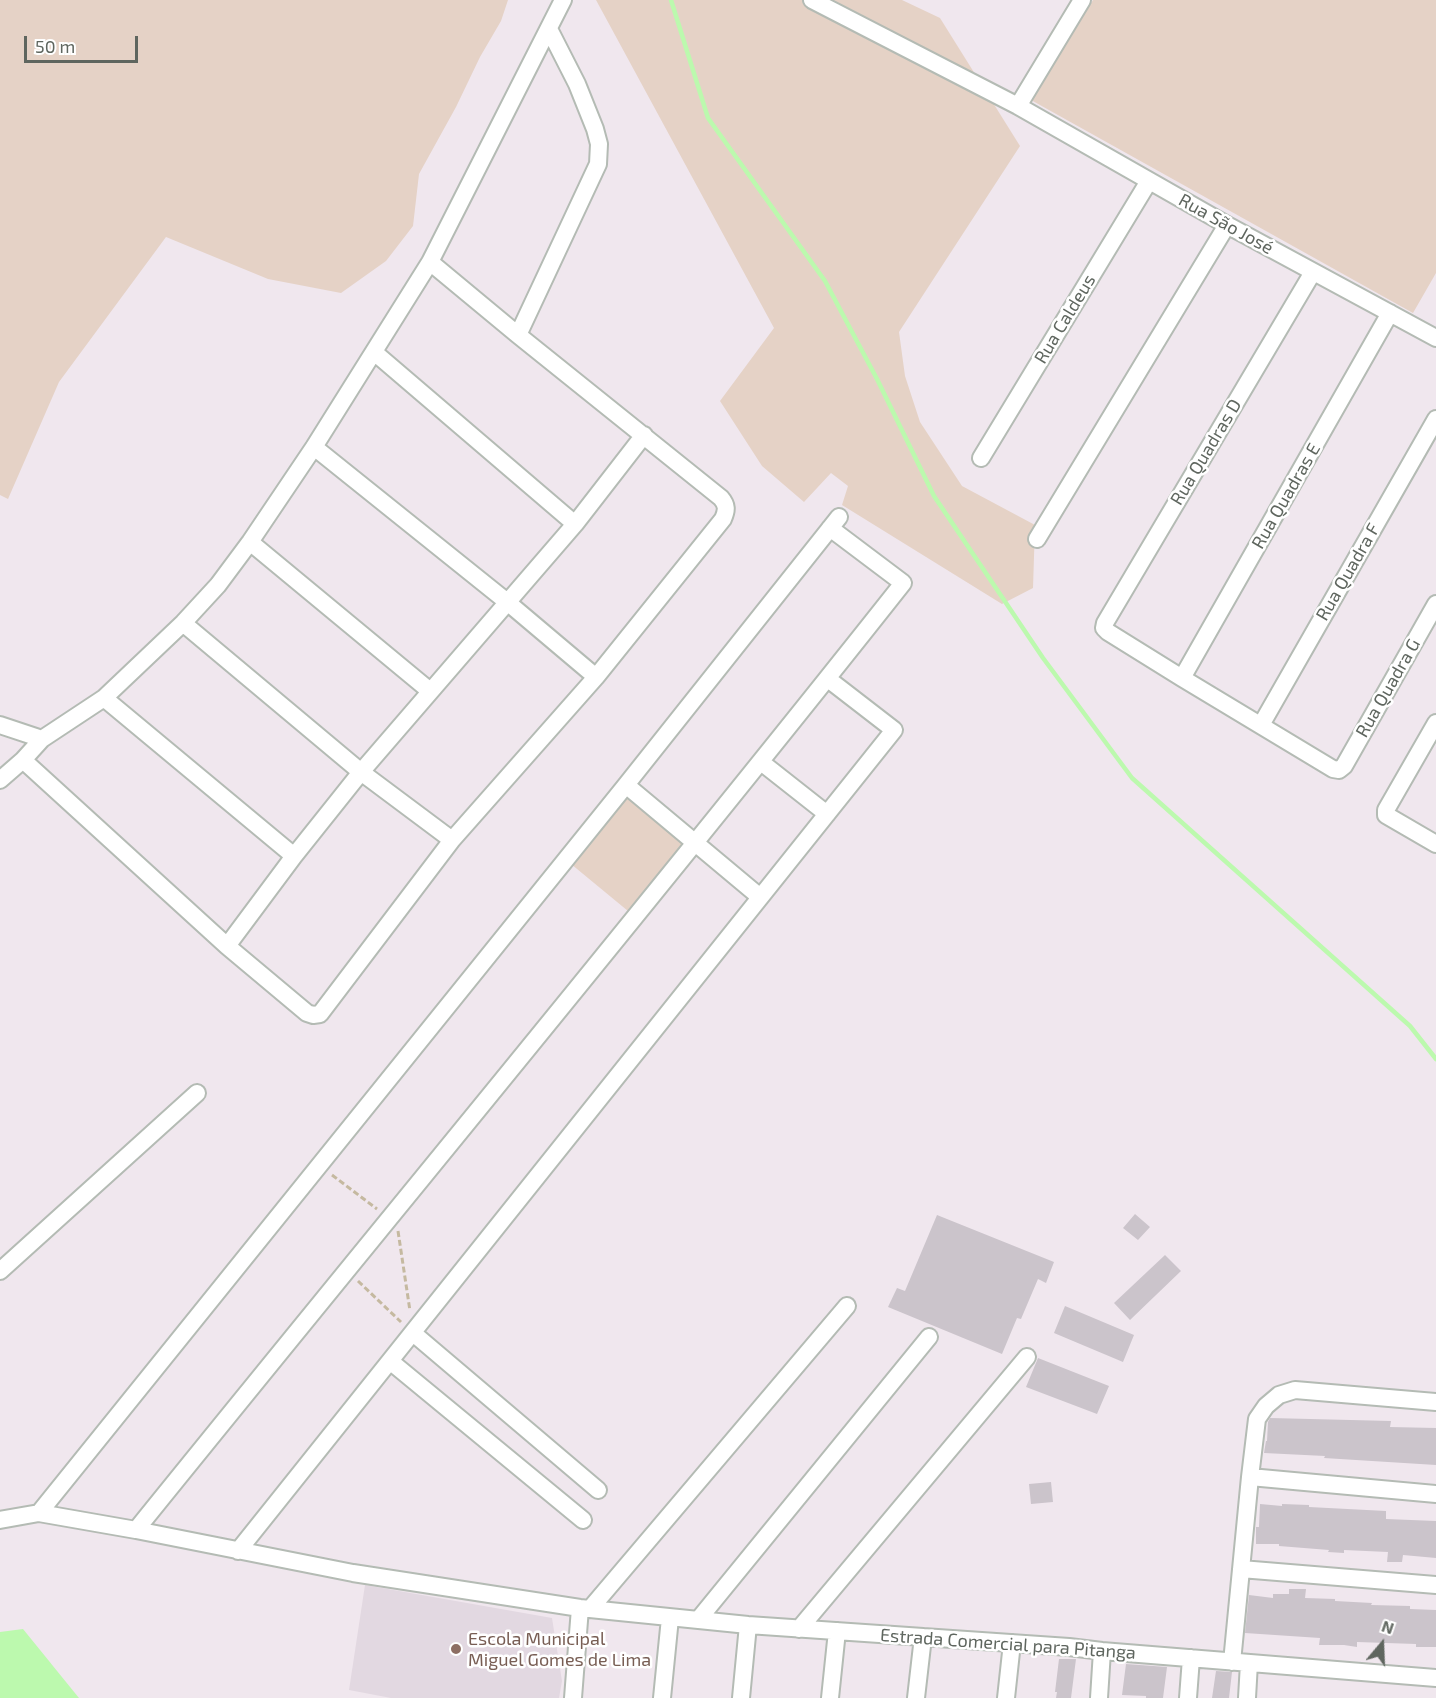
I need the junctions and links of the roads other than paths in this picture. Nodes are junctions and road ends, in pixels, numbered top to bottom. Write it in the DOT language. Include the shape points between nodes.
graph roads {
  1 [pos="563,0"];
  2 [pos="812,0"];
  3 [pos="1082,0"];
  4 [pos="549,29"];
  5 [pos="1018,106"];
  6 [pos="1149,181"];
  7 [pos="1227,225"];
  8 [pos="430,262"];
  9 [pos="1313,272"];
  10 [pos="1390,313"];
  11 [pos="518,335"];
  12 [pos="1436,338"];
  13 [pos="374,352"];
  14 [pos="1436,419"];
  15 [pos="644,435"];
  16 [pos="314,447"];
  17 [pos="981,458"];
  18 [pos="575,524"];
  19 [pos="1037,539"];
  20 [pos="249,542"];
  21 [pos="506,602"];
  22 [pos="1436,604"];
  23 [pos="183,622"];
  24 [pos="596,677"];
  25 [pos="1182,678"];
  26 [pos="828,679"];
  27 [pos="430,691"];
  28 [pos="104,698"];
  29 [pos="1436,723"];
  30 [pos="0,725"];
  31 [pos="1261,725"];
  32 [pos="42,739"];
  33 [pos="23,760"];
  34 [pos="761,762"];
  35 [pos="361,772"];
  36 [pos="0,780"];
  37 [pos="626,785"];
  38 [pos="826,814"];
  39 [pos="452,840"];
  40 [pos="695,843"];
  41 [pos="1436,844"];
  42 [pos="294,856"];
  43 [pos="760,897"];
  44 [pos="227,946"];
  45 [pos="197,1093"];
  46 [pos="0,1271"];
  47 [pos="847,1306"];
  48 [pos="413,1334"];
  49 [pos="929,1337"];
  50 [pos="1027,1357"];
  51 [pos="390,1361"];
  52 [pos="1436,1402"];
  53 [pos="1250,1476"];
  54 [pos="598,1490"];
  55 [pos="1436,1494"];
  56 [pos="39,1513"];
  57 [pos="3,1517"];
  58 [pos="583,1520"];
  59 [pos="136,1530"];
  60 [pos="238,1551"];
  61 [pos="1241,1569"];
  62 [pos="1436,1586"];
  63 [pos="585,1608"];
  64 [pos="670,1618"];
  65 [pos="698,1620"];
  66 [pos="748,1625"];
  67 [pos="799,1629"];
  68 [pos="837,1631"];
  69 [pos="923,1637"];
  70 [pos="1012,1643"];
  71 [pos="1102,1651"];
  72 [pos="1191,1658"];
  73 [pos="1241,1663"];
  74 [pos="1436,1678"];
  75 [pos="573,1698"];
  76 [pos="662,1698"];
  77 [pos="741,1698"];
  78 [pos="830,1698"];
  79 [pos="916,1698"];
  80 [pos="1005,1698"];
  81 [pos="1099,1698"];
  82 [pos="1188,1698"];
  83 [pos="1247,1698"];
  1 -- 4 [label="street"];
  2 -- 5 [label="street, Rua São José"];
  3 -- 5 [label="street"];
  4 -- 8 [label="street"];
  4 -- 11 [label="street" via="595,129 598,164"];
  5 -- 6 [label="street, Rua São José"];
  6 -- 7 [label="street, Rua São José"];
  6 -- 17 [label="street, Rua Caldeus"];
  7 -- 9 [label="street, Rua São José"];
  7 -- 19 [label="street"];
  8 -- 11 [label="street"];
  8 -- 13 [label="street"];
  9 -- 10 [label="street, Rua São José"];
  9 -- 25 [label="street, Rua Quadras D" via="1105,622 1108,632"];
  10 -- 12 [label="street, Rua São José"];
  10 -- 25 [label="street, Rua Quadras E"];
  11 -- 15 [label="street"];
  13 -- 16 [label="street"];
  13 -- 18 [label="street"];
  14 -- 31 [label="street, Rua Quadra F"];
  15 -- 18 [label="street"];
  15 -- 24 [label="street" via="721,498 726,512"];
  16 -- 20 [label="street"];
  16 -- 21 [label="street"];
  18 -- 21 [label="street"];
  20 -- 23 [label="street" via="218,585"];
  20 -- 27 [label="street"];
  21 -- 24 [label="street"];
  21 -- 27 [label="street"];
  22 -- 31 [label="street, Rua Quadra G" via="1339,770"];
  23 -- 28 [label="street"];
  23 -- 35 [label="street"];
  24 -- 39 [label="street"];
  25 -- 31 [label="street"];
  26 -- 34 [label="street"];
  26 -- 37 [label="street" via="903,584 834,522"];
  26 -- 38 [label="street" via="894,730"];
  27 -- 35 [label="street"];
  28 -- 32 [label="street"];
  28 -- 42 [label="street"];
  29 -- 41 [label="street" via="1386,810 1386,815"];
  30 -- 32 [label="street"];
  32 -- 33 [label="street"];
  33 -- 36 [label="street"];
  33 -- 44 [label="street"];
  34 -- 38 [label="street"];
  34 -- 40 [label="street"];
  35 -- 39 [label="street"];
  35 -- 42 [label="street"];
  37 -- 40 [label="street"];
  37 -- 56 [label="street"];
  38 -- 43 [label="street"];
  39 -- 44 [label="street" via="320,1014 307,1013"];
  40 -- 43 [label="street"];
  40 -- 59 [label="street"];
  42 -- 44 [label="street"];
  43 -- 48 [label="street"];
  45 -- 46 [label="street"];
  47 -- 63 [label="street"];
  48 -- 51 [label="street"];
  48 -- 54 [label="street"];
  49 -- 65 [label="street"];
  50 -- 67 [label="street"];
  51 -- 58 [label="street"];
  51 -- 60 [label="street"];
  52 -- 53 [label="street" via="1295,1390 1280,1395 1257,1419"];
  53 -- 55 [label="street"];
  53 -- 61 [label="street"];
  56 -- 57 [label="street, Estrada Comercial para Pitanga"];
  56 -- 59 [label="street, Estrada Comercial para Pitanga"];
  59 -- 60 [label="street, Estrada Comercial para Pitanga"];
  60 -- 63 [label="street, Estrada Comercial para Pitanga"];
  61 -- 62 [label="street"];
  61 -- 73 [label="street"];
  63 -- 64 [label="street, Estrada Comercial para Pitanga"];
  63 -- 75 [label="street"];
  64 -- 65 [label="street, Estrada Comercial para Pitanga"];
  64 -- 76 [label="street"];
  65 -- 66 [label="street, Estrada Comercial para Pitanga"];
  66 -- 67 [label="street, Estrada Comercial para Pitanga"];
  66 -- 77 [label="street"];
  67 -- 68 [label="street, Estrada Comercial para Pitanga"];
  68 -- 69 [label="street, Estrada Comercial para Pitanga"];
  68 -- 78 [label="street"];
  69 -- 70 [label="street, Estrada Comercial para Pitanga"];
  69 -- 79 [label="street"];
  70 -- 71 [label="street, Estrada Comercial para Pitanga"];
  70 -- 80 [label="street"];
  71 -- 72 [label="street, Estrada Comercial para Pitanga"];
  71 -- 81 [label="street"];
  72 -- 73 [label="street, Estrada Comercial para Pitanga"];
  72 -- 82 [label="street"];
  73 -- 74 [label="street, Estrada Comercial para Pitanga"];
  73 -- 83 [label="street"];
}
